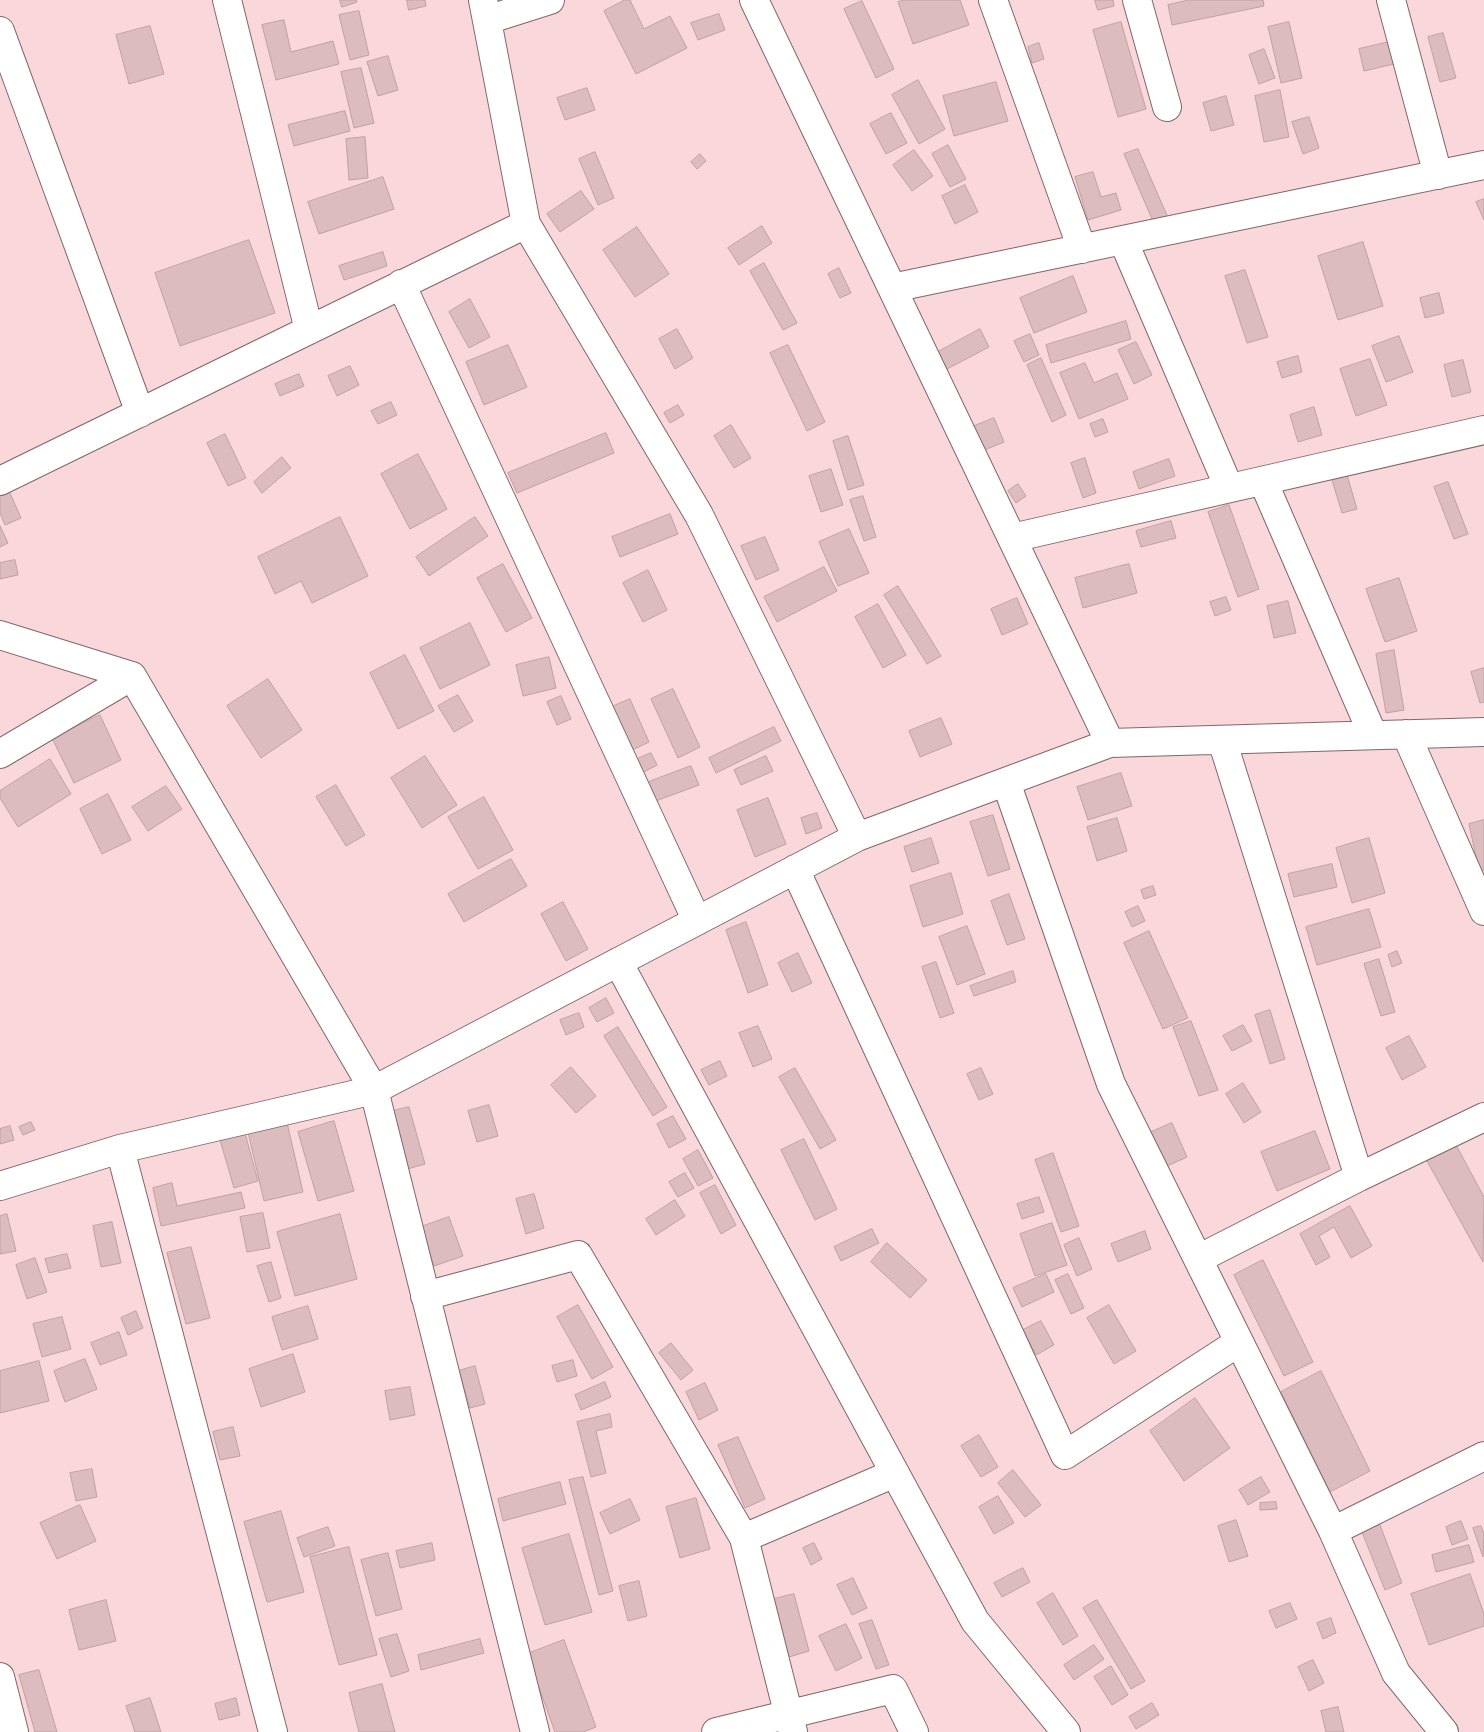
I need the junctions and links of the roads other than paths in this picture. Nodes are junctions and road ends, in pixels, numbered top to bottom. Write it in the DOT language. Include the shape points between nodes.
graph roads {
  1 [pos="227,0"];
  2 [pos="550,0"];
  3 [pos="754,0"];
  4 [pos="993,0"];
  5 [pos="1136,0"];
  6 [pos="1392,0"];
  7 [pos="485,10"];
  8 [pos="0,31"];
  9 [pos="1167,107"];
  10 [pos="1484,165"];
  11 [pos="1438,175"];
  12 [pos="526,224"];
  13 [pos="1123,240"];
  14 [pos="1082,249"];
  15 [pos="401,284"];
  16 [pos="892,288"];
  17 [pos="309,330"];
  18 [pos="140,413"];
  19 [pos="1484,430"];
  20 [pos="0,481"];
  21 [pos="1263,481"];
  22 [pos="1229,488"];
  23 [pos="1012,538"];
  24 [pos="0,635"];
  25 [pos="132,676"];
  26 [pos="1484,732"];
  27 [pos="1406,734"];
  28 [pos="1373,735"];
  29 [pos="1222,740"];
  30 [pos="1110,743"];
  31 [pos="0,754"];
  32 [pos="1006,782"];
  33 [pos="857,837"];
  34 [pos="795,869"];
  35 [pos="1484,911"];
  36 [pos="697,921"];
  37 [pos="618,962"];
  38 [pos="374,1090"];
  39 [pos="1481,1127"];
  40 [pos="120,1149"];
  41 [pos="1360,1177"];
  42 [pos="0,1186"];
  43 [pos="1198,1259"];
  44 [pos="425,1296"];
  45 [pos="1239,1342"];
  46 [pos="1484,1456"];
  47 [pos="896,1473"];
  48 [pos="1333,1531"];
  49 [pos="744,1538"];
  50 [pos="0,1677"];
  51 [pos="791,1723"];
  52 [pos="14,1732"];
  53 [pos="273,1732"];
  54 [pos="535,1732"];
  55 [pos="716,1732"];
  56 [pos="914,1732"];
  57 [pos="1066,1732"];
  58 [pos="1444,1732"];
  1 -- 17 [label="street"];
  2 -- 7 [label="street"];
  3 -- 16 [label="street"];
  4 -- 14 [label="street"];
  5 -- 9 [label="street"];
  6 -- 11 [label="street"];
  7 -- 12 [label="street"];
  8 -- 18 [label="street"];
  10 -- 11 [label="street"];
  11 -- 13 [label="street"];
  12 -- 15 [label="street"];
  12 -- 33 [label="street" via="699,515"];
  13 -- 14 [label="street"];
  13 -- 22 [label="street"];
  14 -- 16 [label="street"];
  15 -- 17 [label="street"];
  15 -- 36 [label="street"];
  16 -- 23 [label="street"];
  17 -- 18 [label="street"];
  18 -- 20 [label="street"];
  19 -- 21 [label="street"];
  21 -- 22 [label="street"];
  21 -- 28 [label="street"];
  22 -- 23 [label="street"];
  23 -- 30 [label="street"];
  24 -- 25 [label="street"];
  25 -- 31 [label="street"];
  25 -- 38 [label="street"];
  26 -- 27 [label="street"];
  27 -- 28 [label="street"];
  27 -- 35 [label="street"];
  28 -- 29 [label="street"];
  29 -- 30 [label="street"];
  29 -- 41 [label="street"];
  30 -- 32 [label="street"];
  32 -- 33 [label="street"];
  32 -- 43 [label="street" via="1111,1084"];
  33 -- 34 [label="street"];
  34 -- 36 [label="street"];
  34 -- 45 [label="street" via="1065,1455"];
  36 -- 37 [label="street"];
  37 -- 38 [label="street"];
  37 -- 47 [label="street"];
  38 -- 40 [label="street"];
  38 -- 44 [label="street"];
  39 -- 41 [label="street"];
  40 -- 42 [label="street"];
  40 -- 53 [label="street"];
  41 -- 43 [label="street"];
  43 -- 45 [label="street"];
  44 -- 49 [label="street" via="578,1254"];
  44 -- 54 [label="street"];
  45 -- 48 [label="street"];
  46 -- 48 [label="street"];
  47 -- 49 [label="street"];
  47 -- 57 [label="street" via="975,1621"];
  48 -- 58 [label="street" via="1396,1673"];
  49 -- 51 [label="street"];
  50 -- 52 [label="street"];
  51 -- 55 [label="street"];
  51 -- 56 [label="street" via="893,1689"];
}
